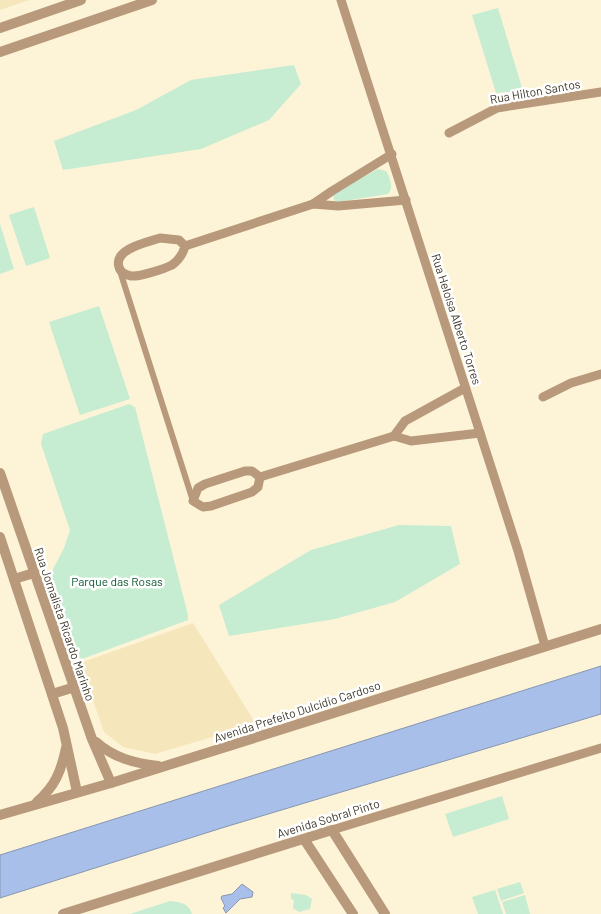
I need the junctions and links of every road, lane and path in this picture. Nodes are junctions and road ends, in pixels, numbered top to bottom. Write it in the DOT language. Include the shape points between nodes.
graph roads {
  1 [pos="81,0"];
  2 [pos="152,0"];
  3 [pos="341,0"];
  4 [pos="0,28"];
  5 [pos="0,52"];
  6 [pos="601,92"];
  7 [pos="449,133"];
  8 [pos="392,154"];
  9 [pos="406,200"];
  10 [pos="313,204"];
  11 [pos="185,246"];
  12 [pos="119,268"];
  13 [pos="601,374"];
  14 [pos="465,388"];
  15 [pos="543,397"];
  16 [pos="480,433"];
  17 [pos="394,436"];
  18 [pos="0,473"];
  19 [pos="260,477"];
  20 [pos="193,501"];
  21 [pos="0,537"];
  22 [pos="34,574"];
  23 [pos="14,579"];
  24 [pos="601,629"];
  25 [pos="545,646"];
  26 [pos="75,686"];
  27 [pos="52,694"];
  28 [pos="92,739"];
  29 [pos="67,745"];
  30 [pos="601,748"];
  31 [pos="164,766"];
  32 [pos="111,783"];
  33 [pos="76,792"];
  34 [pos="33,805"];
  35 [pos="0,815"];
  36 [pos="332,830"];
  37 [pos="304,839"];
  38 [pos="63,914"];
  39 [pos="353,914"];
  40 [pos="385,914"];
  1 -- 4 [label="street"];
  2 -- 5 [label="street"];
  3 -- 8 [label="street, Rua Heloísa Alberto Torres"];
  6 -- 7 [label="street, Rua Hilton Santos" via="497,108"];
  8 -- 9 [label="street, Rua Heloísa Alberto Torres"];
  8 -- 10 [label="street"];
  9 -- 10 [label="street" via="338,206"];
  9 -- 14 [label="street, Rua Heloísa Alberto Torres"];
  10 -- 11 [label="street"];
  11 -- 12 [label="street" via="184,253 172,265 139,276 131,276"];
  11 -- 12 [label="street" via="179,240 160,238 130,247 118,261"];
  12 -- 20 [label="street"];
  13 -- 15 [label="street" via="578,380"];
  14 -- 16 [label="street, Rua Heloísa Alberto Torres"];
  14 -- 17 [label="street" via="406,421"];
  16 -- 17 [label="street" via="411,441"];
  16 -- 25 [label="street, Rua Heloísa Alberto Torres"];
  17 -- 19 [label="street"];
  18 -- 22 [label="street, Rua Jornalista Ricardo Marinho"];
  19 -- 20 [label="street" via="258,487 252,492 212,506 204,507"];
  19 -- 20 [label="street" via="252,471 245,471 205,484 198,488"];
  21 -- 23 [label="street"];
  22 -- 23 [label="street"];
  22 -- 26 [label="street, Rua Jornalista Ricardo Marinho"];
  23 -- 27 [label="street"];
  24 -- 25 [label="street, Avenida Prefeito Dulcídio Cardoso"];
  25 -- 31 [label="street, Avenida Prefeito Dulcídio Cardoso"];
  26 -- 27 [label="street"];
  26 -- 28 [label="street, Rua Jornalista Ricardo Marinho"];
  27 -- 29 [label="street"];
  28 -- 31 [label="street" via="115,756"];
  28 -- 32 [label="street, Rua Jornalista Ricardo Marinho"];
  29 -- 33 [label="street"];
  29 -- 34 [label="street" via="53,786"];
  30 -- 36 [label="street, Avenida Sobral Pinto"];
  31 -- 32 [label="street, Avenida Prefeito Dulcídio Cardoso"];
  32 -- 33 [label="street, Avenida Prefeito Dulcídio Cardoso"];
  33 -- 34 [label="street, Avenida Prefeito Dulcídio Cardoso"];
  34 -- 35 [label="street, Avenida Prefeito Dulcídio Cardoso"];
  36 -- 37 [label="street, Avenida Sobral Pinto"];
  36 -- 40 [label="street"];
  37 -- 38 [label="street, Avenida Sobral Pinto"];
  37 -- 39 [label="street"];
}
